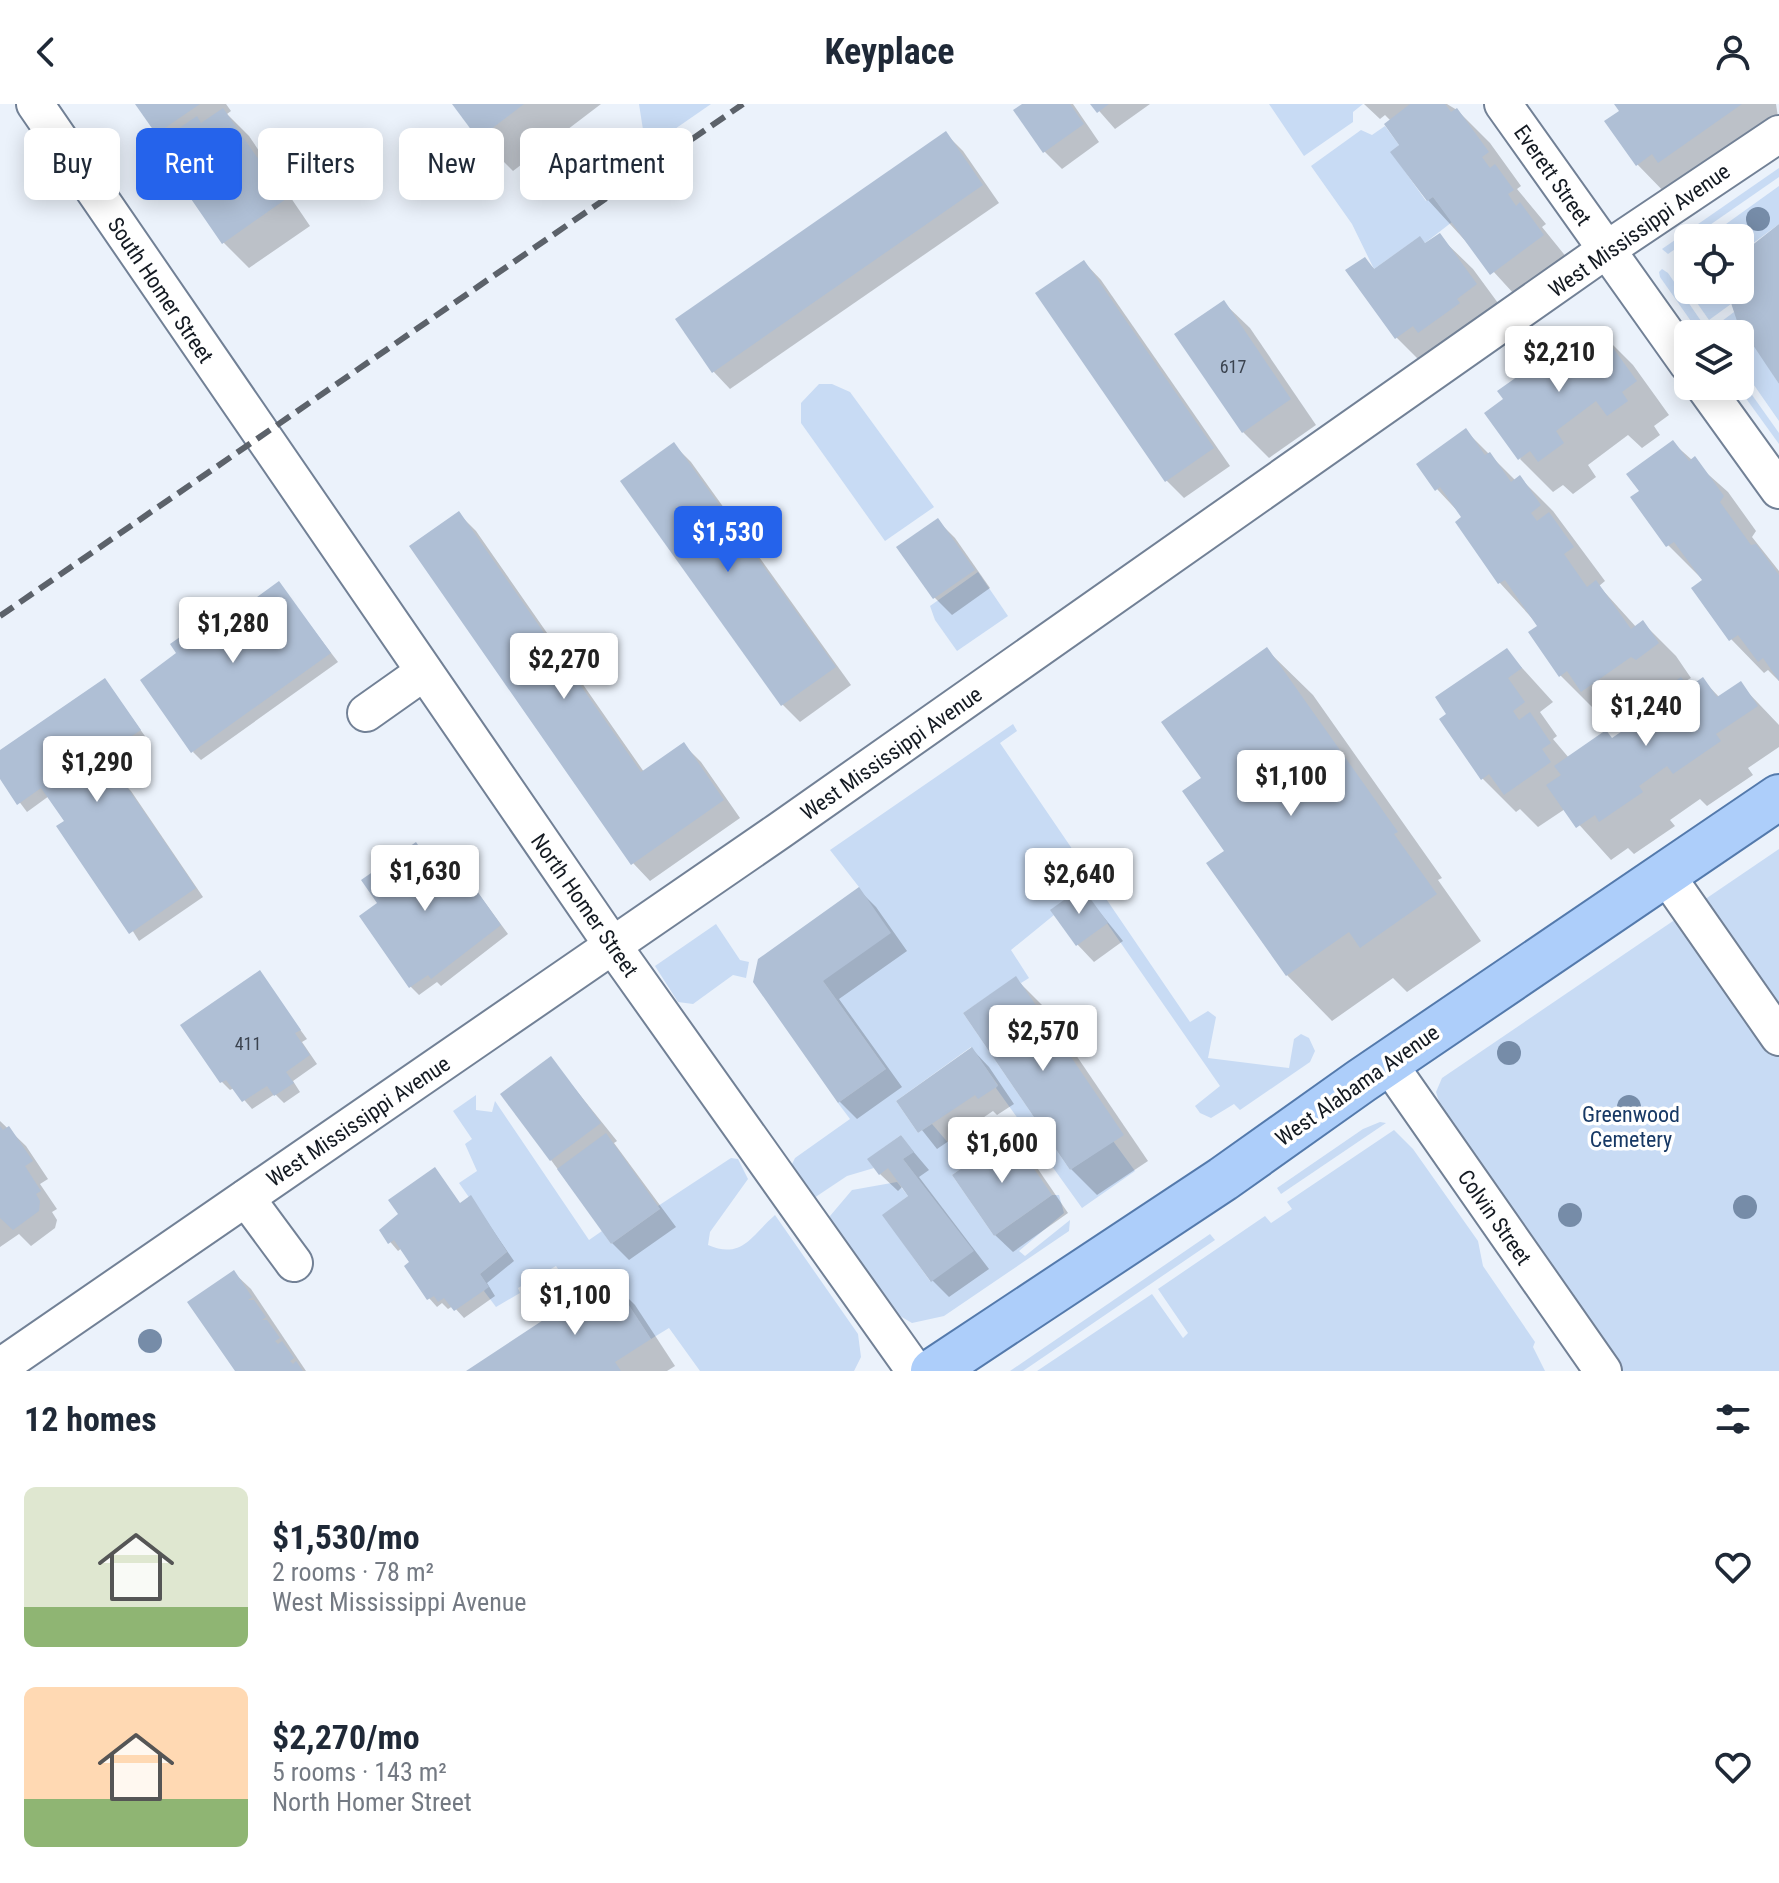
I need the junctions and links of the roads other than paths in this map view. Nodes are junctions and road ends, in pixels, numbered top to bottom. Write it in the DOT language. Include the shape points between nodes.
graph roads {
  1 [pos="35,104"];
  2 [pos="1503,104"];
  3 [pos="1779,134"];
  4 [pos="1606,250"];
  5 [pos="1674,345"];
  6 [pos="1714,400"];
  7 [pos="261,436"];
  8 [pos="1779,490"];
  9 [pos="424,672"];
  10 [pos="366,713"];
  11 [pos="1779,797"];
  12 [pos="1666,875"];
  13 [pos="613,946"];
  14 [pos="1779,1037"];
  15 [pos="1388,1063"];
  16 [pos="246,1198"];
  17 [pos="294,1263"];
  18 [pos="0,1367"];
  19 [pos="915,1371"];
  20 [pos="933,1371"];
  21 [pos="1603,1371"];
  1 -- 7 [label="street, South Homer Street"];
  2 -- 4 [label="street, Everett Street"];
  3 -- 4 [label="street, West Mississippi Avenue"];
  4 -- 5 [label="street, Everett Street"];
  4 -- 13 [label="street, West Mississippi Avenue"];
  6 -- 8 [label="street"];
  7 -- 9 [label="street, North Homer Street"];
  9 -- 10 [label="street"];
  9 -- 13 [label="street, North Homer Street"];
  11 -- 12 [label="main road, West Alabama Avenue"];
  12 -- 14 [label="street"];
  12 -- 15 [label="main road, West Alabama Avenue"];
  13 -- 16 [label="street, West Mississippi Avenue"];
  13 -- 19 [label="street, North Homer Street"];
  15 -- 20 [label="main road, West Alabama Avenue"];
  15 -- 21 [label="street, Colvin Street"];
  16 -- 17 [label="street"];
  16 -- 18 [label="street, West Mississippi Avenue"];
}
